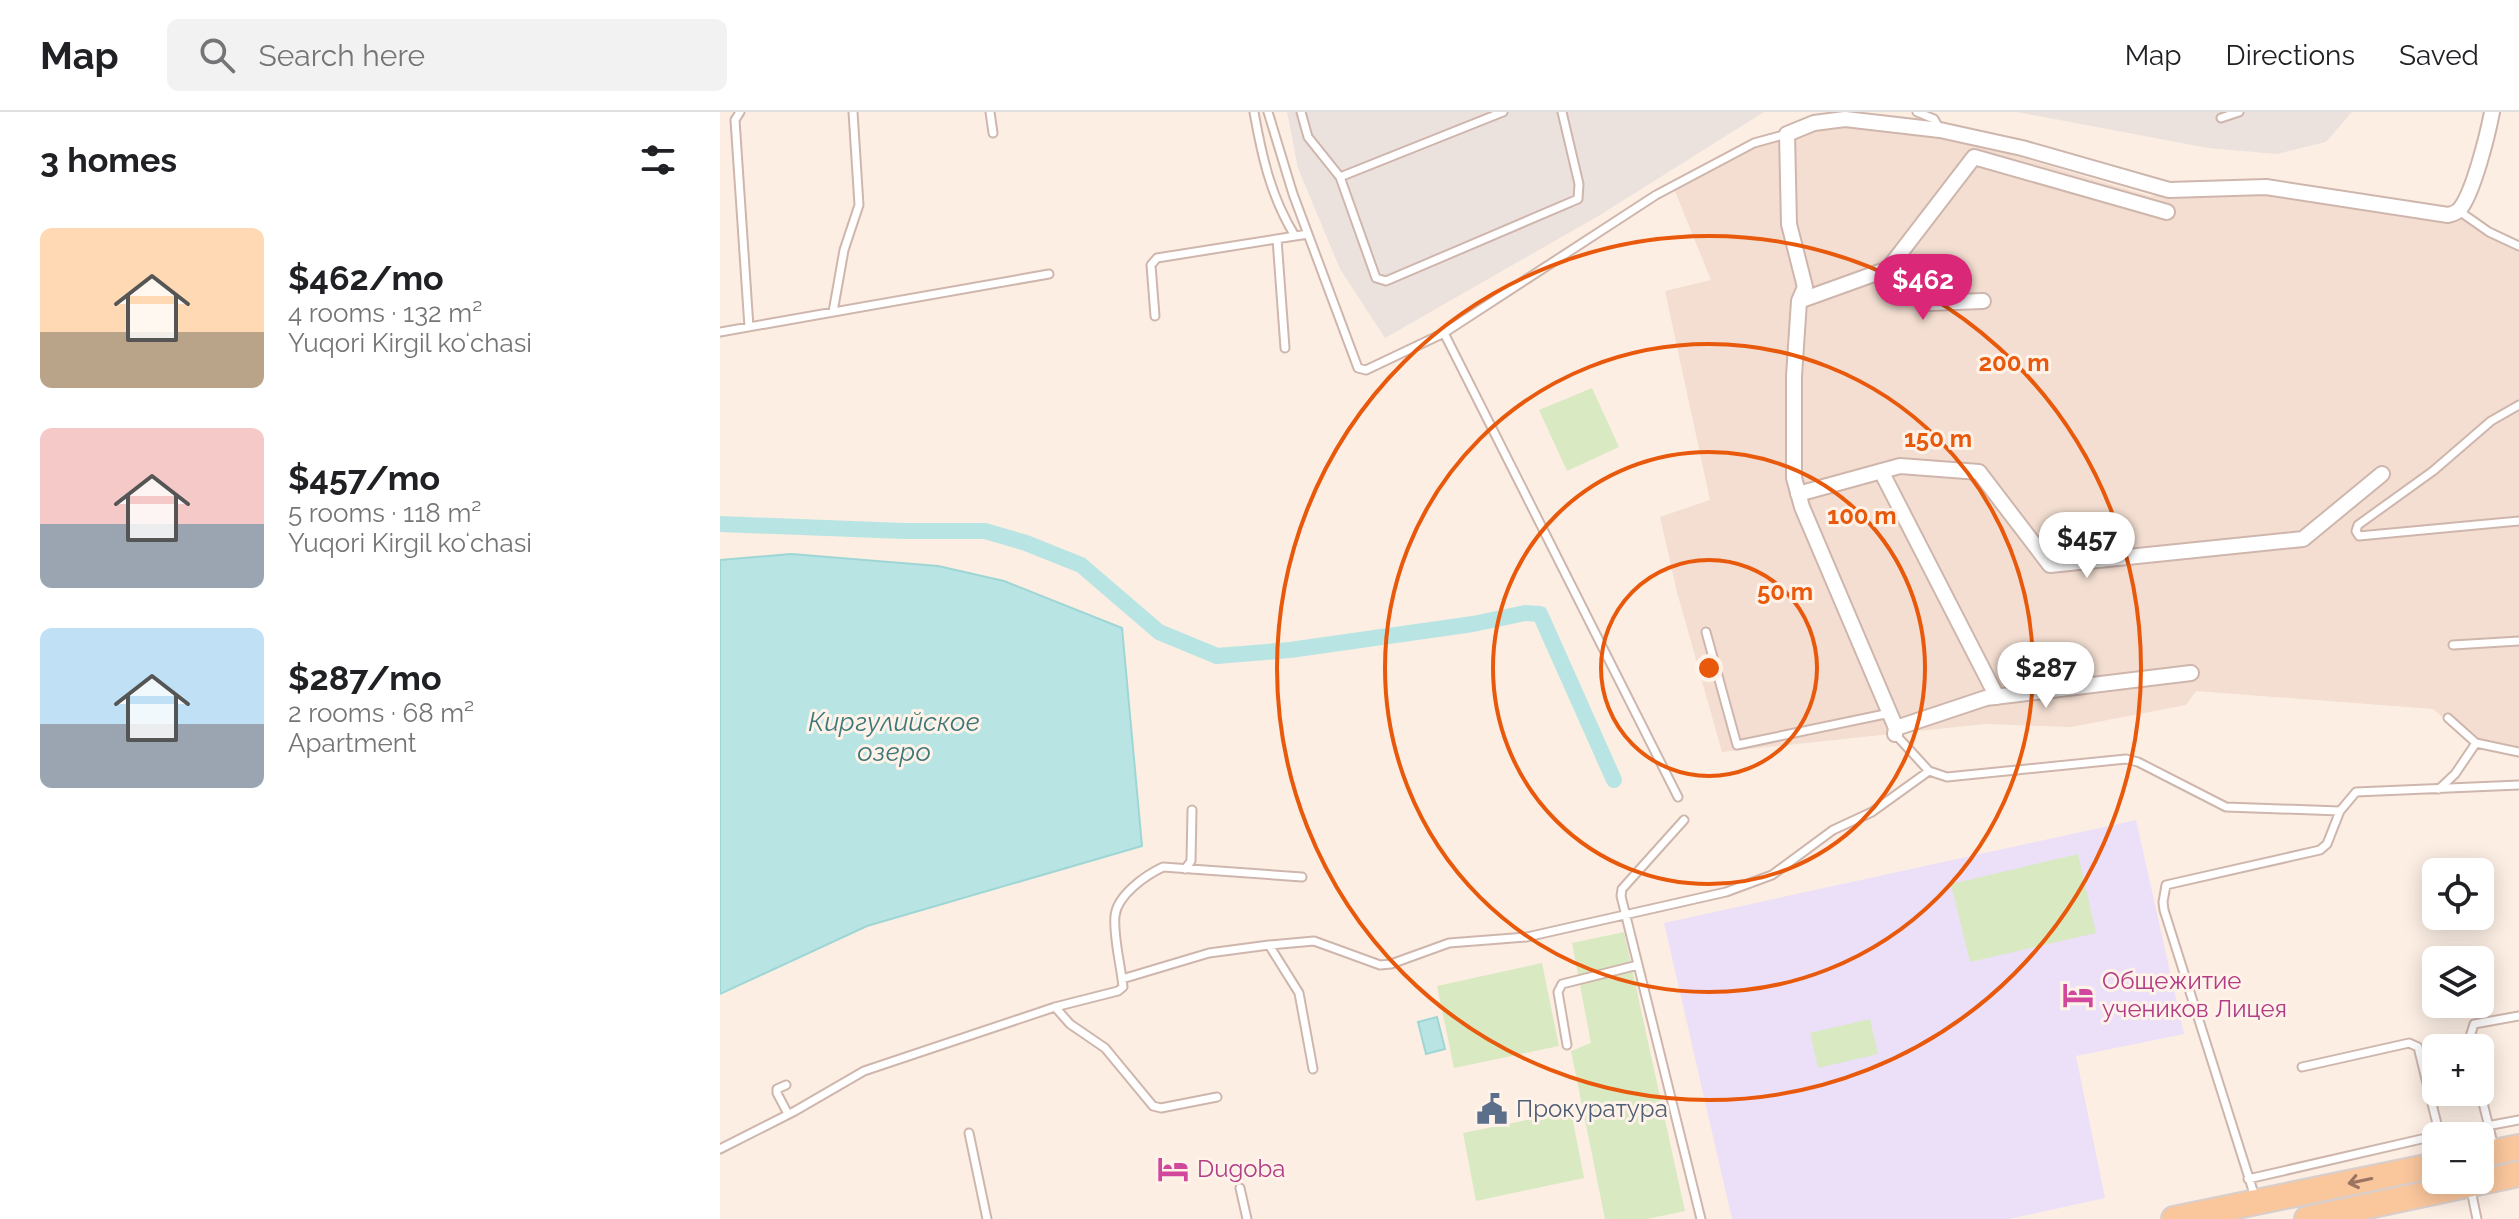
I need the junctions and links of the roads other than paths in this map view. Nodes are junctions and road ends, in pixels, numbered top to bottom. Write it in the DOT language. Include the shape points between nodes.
graph roads {
  1 [pos="740,112"];
  2 [pos="853,112"];
  3 [pos="990,112"];
  4 [pos="1254,112"];
  5 [pos="1268,112"];
  6 [pos="1301,112"];
  7 [pos="1503,112"];
  8 [pos="1562,112"];
  9 [pos="1917,112"];
  10 [pos="2239,112"];
  11 [pos="2492,112"];
  12 [pos="2221,118"];
  13 [pos="1940,130"];
  14 [pos="993,133"];
  15 [pos="1787,134"];
  16 [pos="1340,177"];
  17 [pos="2458,211"];
  18 [pos="2167,212"];
  19 [pos="1308,234"];
  20 [pos="1295,236"];
  21 [pos="1277,239"];
  22 [pos="2519,246"];
  23 [pos="1888,269"];
  24 [pos="1049,274"];
  25 [pos="1799,301"];
  26 [pos="1983,301"];
  27 [pos="833,312"];
  28 [pos="1155,316"];
  29 [pos="749,327"];
  30 [pos="720,332"];
  31 [pos="1444,333"];
  32 [pos="1285,348"];
  33 [pos="2519,405"];
  34 [pos="1881,471"];
  35 [pos="2382,474"];
  36 [pos="1798,494"];
  37 [pos="2519,521"];
  38 [pos="1706,632"];
  39 [pos="2519,641"];
  40 [pos="2453,645"];
  41 [pos="2191,673"];
  42 [pos="1997,697"];
  43 [pos="1890,713"];
  44 [pos="2448,718"];
  45 [pos="1896,731"];
  46 [pos="2476,743"];
  47 [pos="2519,752"];
  48 [pos="1929,771"];
  49 [pos="2519,785"];
  50 [pos="2439,789"];
  51 [pos="1678,797"];
  52 [pos="1192,810"];
  53 [pos="2340,811"];
  54 [pos="1684,820"];
  55 [pos="1185,869"];
  56 [pos="1302,877"];
  57 [pos="1626,916"];
  58 [pos="1269,945"];
  59 [pos="1638,965"];
  60 [pos="1122,979"];
  61 [pos="1055,1007"];
  62 [pos="2519,1016"];
  63 [pos="2471,1034"];
  64 [pos="1567,1045"];
  65 [pos="2302,1067"];
  66 [pos="1313,1069"];
  67 [pos="786,1085"];
  68 [pos="1217,1097"];
  69 [pos="788,1114"];
  70 [pos="2519,1120"];
  71 [pos="2437,1122"];
  72 [pos="2494,1126"];
  73 [pos="969,1133"];
  74 [pos="2422,1140"];
  75 [pos="720,1149"];
  76 [pos="2422,1168"];
  77 [pos="2519,1174"];
  78 [pos="2248,1179"];
  79 [pos="2494,1180"];
  80 [pos="1240,1188"];
  81 [pos="2427,1194"];
  82 [pos="2472,1194"];
  83 [pos="2257,1203"];
  84 [pos="987,1219"];
  85 [pos="1247,1219"];
  86 [pos="1701,1219"];
  87 [pos="2174,1219"];
  88 [pos="2307,1219"];
  89 [pos="2477,1219"];
  1 -- 29 [label="lane" via="735,120"];
  2 -- 27 [label="lane" via="859,205"];
  3 -- 14 [label="lane"];
  4 -- 20 [label="lane" via="1267,174 1280,213"];
  5 -- 19 [label="lane"];
  6 -- 16 [label="lane" via="1308,137"];
  7 -- 16 [label="lane"];
  8 -- 16 [label="lane" via="1578,199 1386,281 1376,278"];
  9 -- 13 [label="lane" via="1934,119"];
  10 -- 12 [label="lane"];
  11 -- 17 [label="street"];
  13 -- 15 [label="street" via="1845,119"];
  13 -- 17 [label="street" via="2169,190 2266,187 2448,215"];
  15 -- 25 [label="street" via="1789,224 1805,287"];
  15 -- 31 [label="lane" via="1754,143 1656,195"];
  17 -- 22 [label="lane"];
  18 -- 23 [label="street" via="1974,157"];
  19 -- 20 [label="lane"];
  19 -- 31 [label="lane" via="1358,368 1366,370"];
  20 -- 21 [label="lane"];
  21 -- 28 [label="lane" via="1157,258 1151,265"];
  21 -- 32 [label="lane"];
  23 -- 25 [label="street"];
  23 -- 26 [label="street" via="1927,303"];
  24 -- 27 [label="lane"];
  25 -- 36 [label="street" via="1794,376"];
  27 -- 29 [label="lane"];
  29 -- 30 [label="lane"];
  31 -- 51 [label="lane"];
  33 -- 37 [label="lane" via="2491,421 2356,531 2359,536"];
  34 -- 35 [label="street" via="1900,466 1979,472 2050,565 2303,539"];
  34 -- 36 [label="street"];
  34 -- 42 [label="street"];
  36 -- 43 [label="street"];
  38 -- 43 [label="lane" via="1737,745"];
  39 -- 40 [label="lane"];
  41 -- 42 [label="street"];
  42 -- 45 [label="street"];
  43 -- 45 [label="street"];
  44 -- 46 [label="lane"];
  45 -- 48 [label="lane"];
  46 -- 47 [label="lane"];
  46 -- 50 [label="lane"];
  48 -- 53 [label="lane" via="1947,777 2126,759 2226,807"];
  48 -- 57 [label="lane" via="1772,875"];
  49 -- 50 [label="lane"];
  50 -- 53 [label="lane" via="2356,792"];
  52 -- 55 [label="lane" via="1191,861"];
  53 -- 78 [label="lane" via="2320,850 2166,885 2164,910"];
  54 -- 57 [label="lane" via="1622,889"];
  55 -- 56 [label="lane"];
  55 -- 60 [label="lane" via="1163,867 1148,874 1120,901 1115,915"];
  57 -- 58 [label="lane" via="1527,937 1449,943 1380,965 1314,941"];
  57 -- 59 [label="lane"];
  58 -- 60 [label="lane" via="1209,953"];
  58 -- 66 [label="lane" via="1299,993"];
  59 -- 64 [label="lane" via="1562,984 1558,992"];
  59 -- 86 [label="lane"];
  60 -- 61 [label="lane" via="1118,991"];
  61 -- 68 [label="lane" via="1105,1048 1153,1106"];
  61 -- 69 [label="lane" via="864,1071"];
  62 -- 63 [label="lane" via="2474,1024"];
  65 -- 71 [label="lane" via="2409,1043 2418,1047"];
  67 -- 69 [label="lane" via="777,1093"];
  69 -- 75 [label="lane"];
  70 -- 72 [label="lane"];
  73 -- 84 [label="lane"];
  74 -- 78 [label="lane"];
  76 -- 83 [label="main road, one-way"];
  77 -- 79 [label="main road"];
  78 -- 83 [label="lane"];
  80 -- 85 [label="lane"];
  81 -- 88 [label="main road"];
  82 -- 89 [label="lane"];
  83 -- 87 [label="main road"];
}
